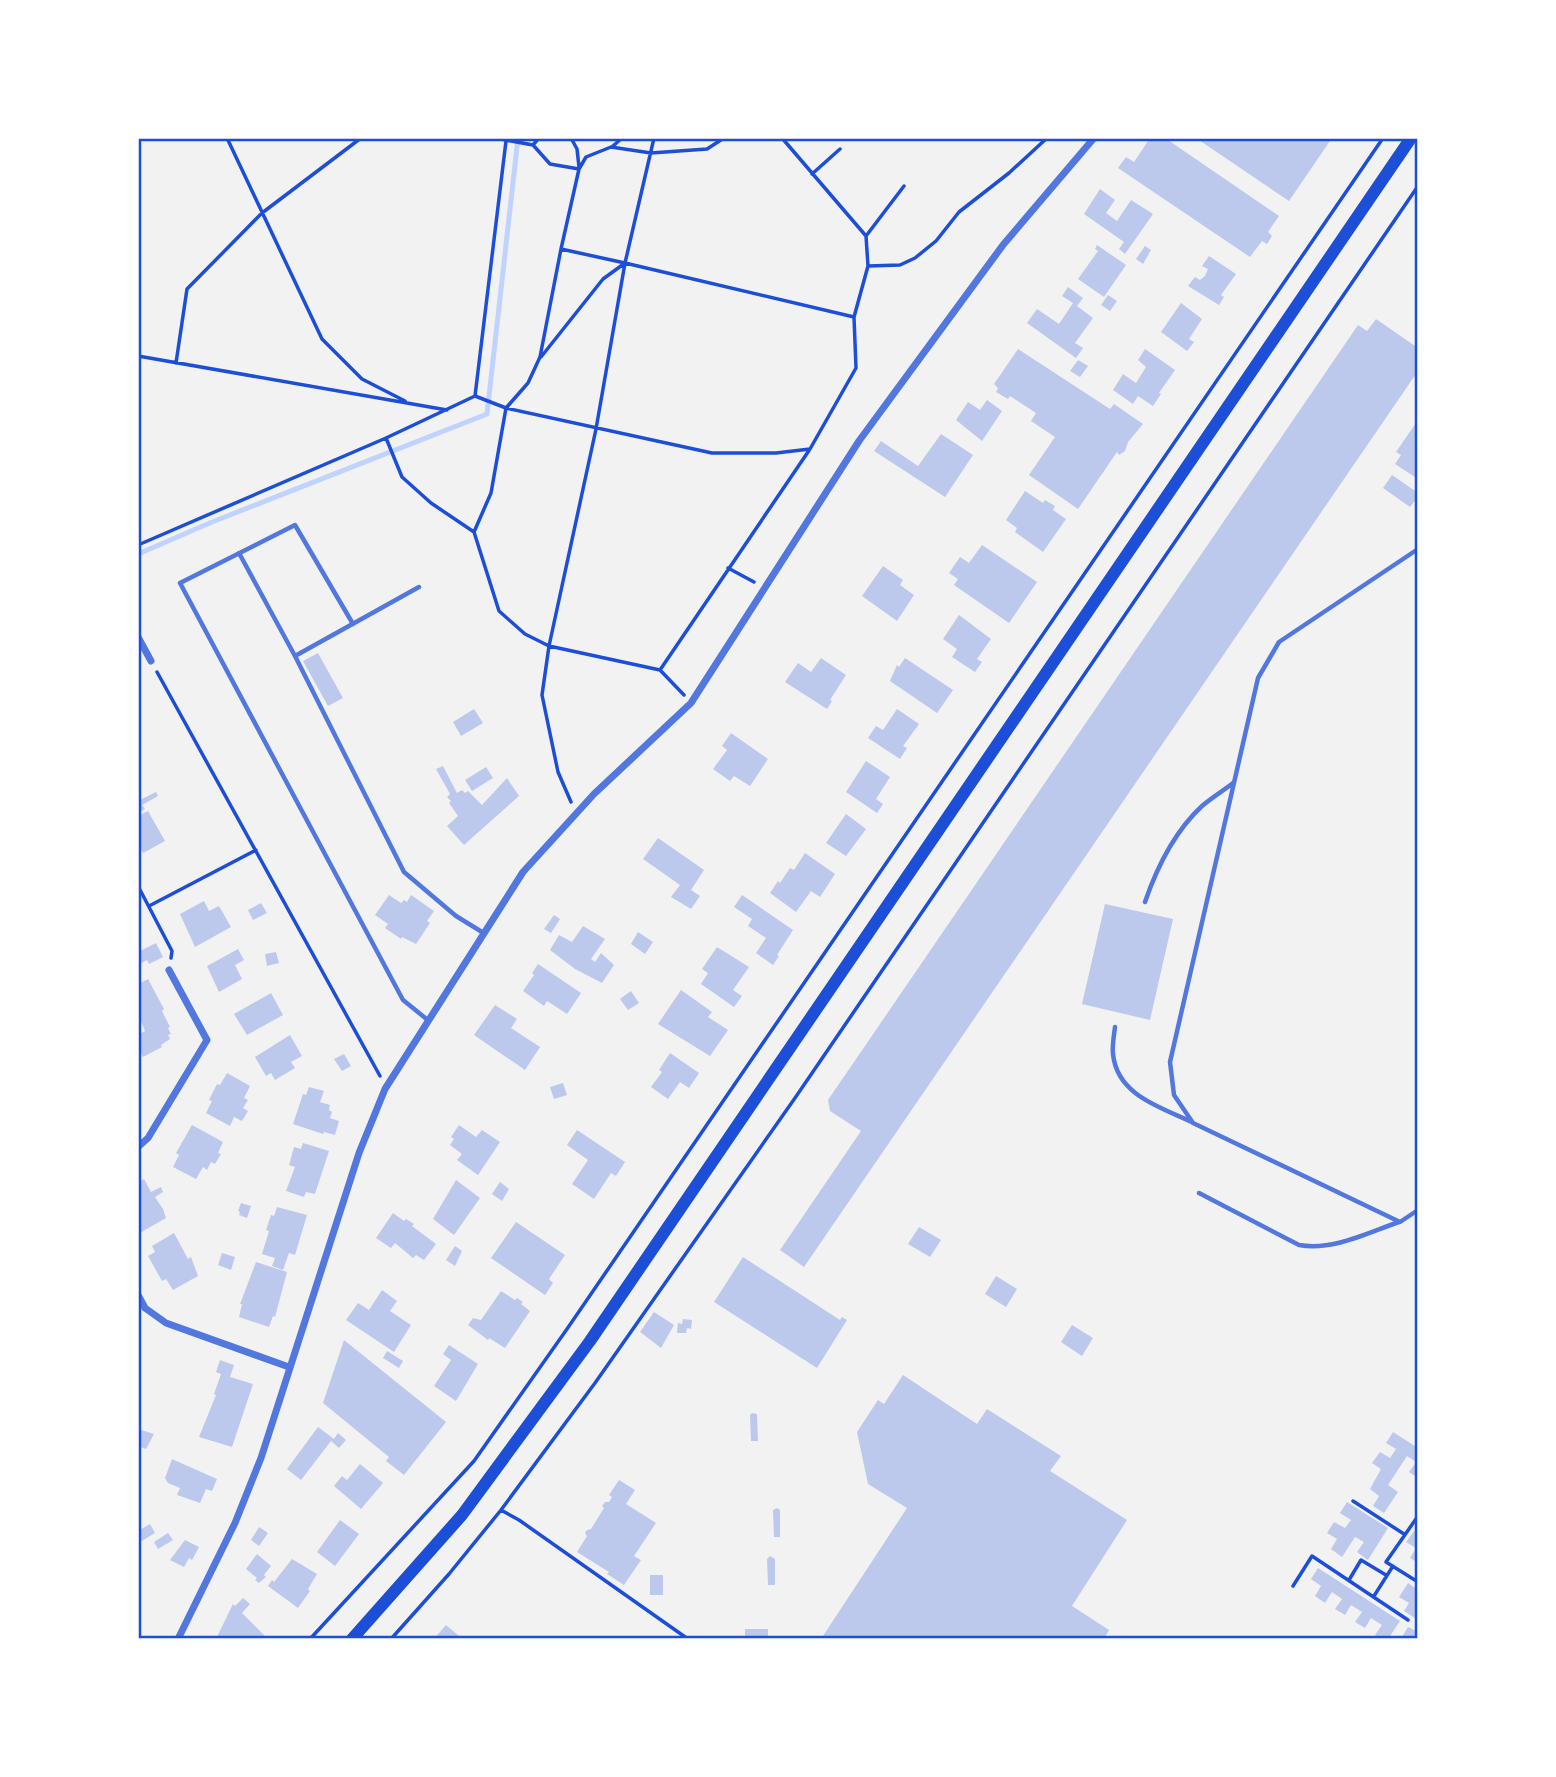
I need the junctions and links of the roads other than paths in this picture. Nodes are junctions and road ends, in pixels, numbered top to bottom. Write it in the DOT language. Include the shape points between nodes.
graph roads {
  1 [pos="1094,138"];
  2 [pos="1411,138"];
  3 [pos="1418,549"];
  4 [pos="239,553"];
  5 [pos="419,587"];
  6 [pos="353,624"];
  7 [pos="138,636"];
  8 [pos="295,656"];
  9 [pos="151,661"];
  10 [pos="1234,783"];
  11 [pos="1145,902"];
  12 [pos="482,932"];
  13 [pos="169,970"];
  14 [pos="429,1021"];
  15 [pos="1115,1027"];
  16 [pos="1193,1123"];
  17 [pos="138,1147"];
  18 [pos="1199,1193"];
  19 [pos="1418,1210"];
  20 [pos="1400,1222"];
  21 [pos="138,1295"];
  22 [pos="289,1367"];
  23 [pos="178,1639"];
  24 [pos="352,1639"];
  1 -- 12 [label="street" via="1003,245 859,441 691,703 594,794 523,872"];
  2 -- 24 [label="main road" via="590,1341 462,1515"];
  3 -- 10 [label="lane" via="1279,642 1258,678"];
  4 -- 6 [label="lane" via="295,524"];
  4 -- 8 [label="lane"];
  4 -- 14 [label="lane" via="180,583 403,1000"];
  5 -- 6 [label="lane"];
  6 -- 8 [label="lane"];
  7 -- 9 [label="street"];
  8 -- 12 [label="lane" via="404,872"];
  10 -- 11 [label="lane" via="1201,807 1171,843"];
  10 -- 16 [label="lane" via="1170,1062 1174,1095"];
  12 -- 14 [label="street"];
  13 -- 17 [label="street" via="207,1040 148,1138"];
  14 -- 22 [label="street" via="385,1089 359,1153"];
  15 -- 16 [label="lane" via="1112,1055 1120,1078 1136,1096"];
  16 -- 20 [label="lane"];
  18 -- 20 [label="lane" via="1299,1245 1328,1246"];
  19 -- 20 [label="lane"];
  21 -- 22 [label="street" via="145,1308 166,1323"];
  22 -- 23 [label="street" via="235,1523"];
}
